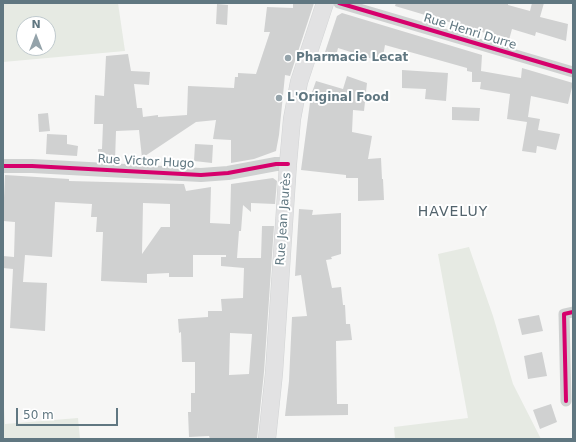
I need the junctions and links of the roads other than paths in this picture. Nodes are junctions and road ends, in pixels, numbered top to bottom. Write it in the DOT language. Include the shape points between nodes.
graph roads {
  1 [pos="325,3"];
  2 [pos="339,3"];
  3 [pos="573,72"];
  4 [pos="288,164"];
  5 [pos="3,166"];
  6 [pos="573,312"];
  7 [pos="566,401"];
  8 [pos="267,439"];
  1 -- 4 [label="main road, Rue Jean Jaurès" via="299,82 292,119"];
  2 -- 3 [label="street, Rue Henri Durre"];
  4 -- 5 [label="street, Rue Victor Hugo" via="201,175"];
  4 -- 8 [label="main road, Rue Jean Jaurès"];
  6 -- 7 [label="street" via="564,314"];
}
